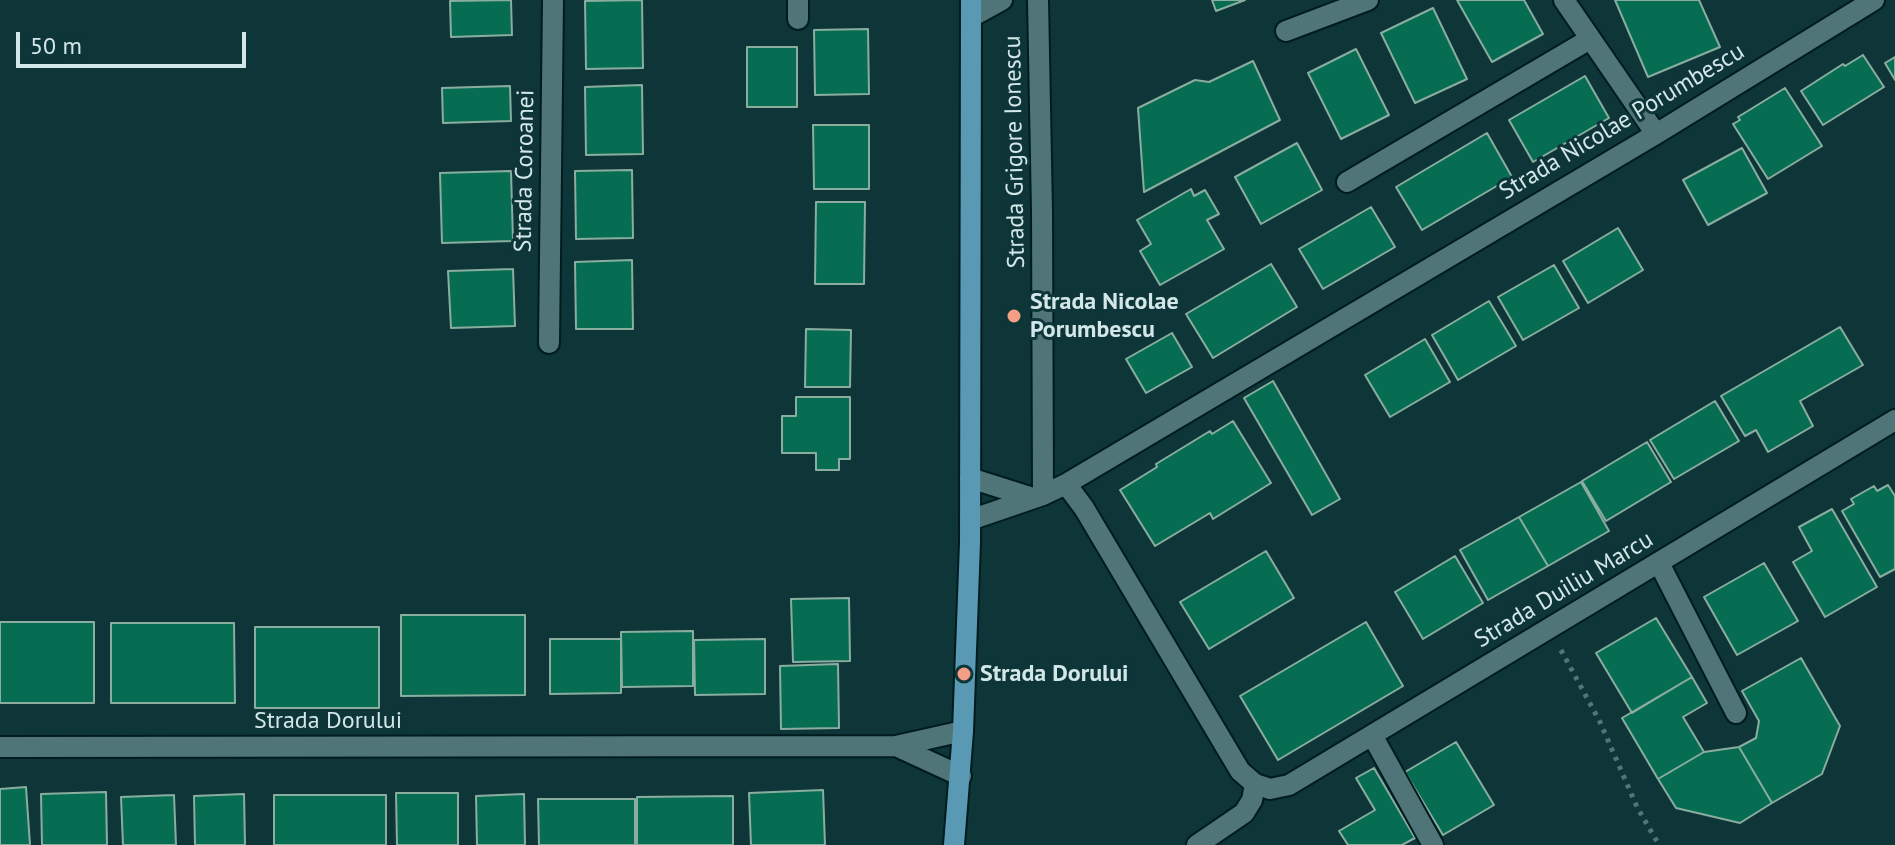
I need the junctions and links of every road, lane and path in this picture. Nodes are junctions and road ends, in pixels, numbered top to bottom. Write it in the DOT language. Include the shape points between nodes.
graph roads {
  1 [pos="553,0"];
  2 [pos="1002,0"];
  3 [pos="1038,0"];
  4 [pos="1368,0"];
  5 [pos="1564,0"];
  6 [pos="1874,0"];
  7 [pos="971,8"];
  8 [pos="1286,31"];
  9 [pos="1590,39"];
  10 [pos="1656,134"];
  11 [pos="1347,182"];
  12 [pos="549,343"];
  13 [pos="1895,420"];
  14 [pos="970,478"];
  15 [pos="1066,484"];
  16 [pos="1038,497"];
  17 [pos="970,520"];
  18 [pos="1659,563"];
  19 [pos="1549,629"];
  20 [pos="1736,713"];
  21 [pos="963,731"];
  22 [pos="1372,735"];
  23 [pos="896,746"];
  24 [pos="0,747"];
  25 [pos="961,776"];
  26 [pos="1255,784"];
  27 [pos="954,845"];
  28 [pos="1197,845"];
  29 [pos="1433,845"];
  30 [pos="1659,845"];
  1 -- 12 [label="street, Strada Coroanei"];
  2 -- 7 [label="street"];
  3 -- 16 [label="street, Strada Grigore Ionescu"];
  4 -- 8 [label="street"];
  5 -- 9 [label="street"];
  6 -- 10 [label="street, Strada Nicolae Porumbescu"];
  7 -- 14 [label="main road, Strada Grigore Ionescu"];
  9 -- 10 [label="street"];
  9 -- 11 [label="street"];
  10 -- 15 [label="street, Strada Nicolae Porumbescu"];
  13 -- 18 [label="street, Strada Duiliu Marcu"];
  14 -- 16 [label="street"];
  14 -- 17 [label="main road, Strada Grigore Ionescu"];
  15 -- 16 [label="street"];
  15 -- 26 [label="street" via="1240,771"];
  16 -- 17 [label="street"];
  17 -- 21 [label="main road, Strada Grigore Ionescu"];
  18 -- 19 [label="street, Strada Duiliu Marcu"];
  18 -- 20 [label="street"];
  19 -- 22 [label="street, Strada Duiliu Marcu"];
  19 -- 30 [label="path"];
  21 -- 23 [label="street, Strada Dorului"];
  21 -- 25 [label="main road, Strada Grigore Ionescu"];
  22 -- 26 [label="street, Strada Duiliu Marcu" via="1289,785 1270,789"];
  22 -- 29 [label="street"];
  23 -- 24 [label="street, Strada Dorului"];
  23 -- 25 [label="street, Strada Dorului"];
  25 -- 27 [label="main road, Strada Grigore Ionescu"];
  26 -- 28 [label="street" via="1244,813"];
}
